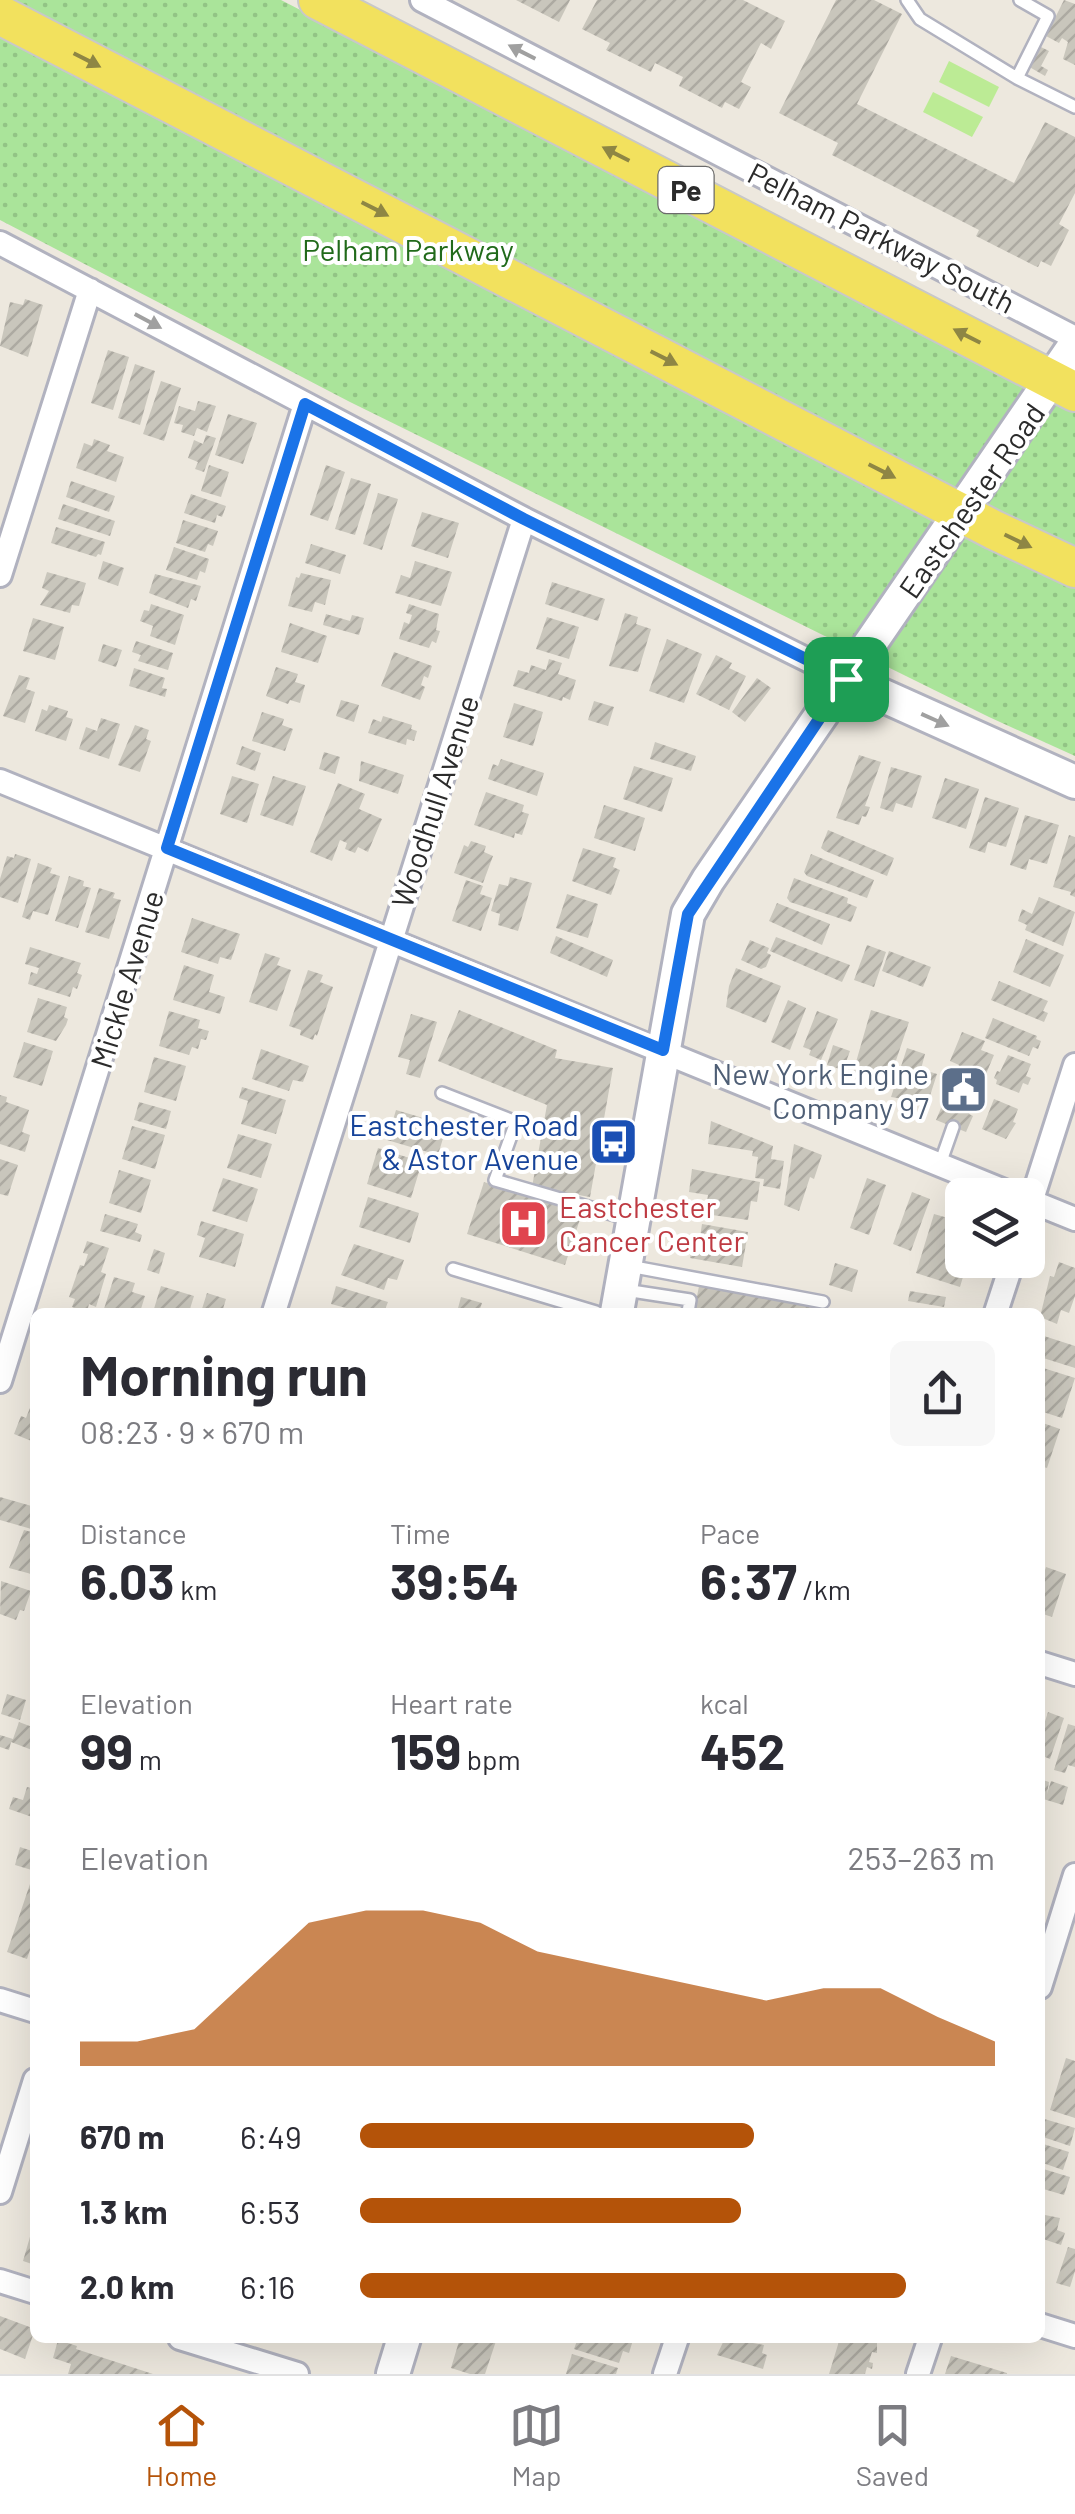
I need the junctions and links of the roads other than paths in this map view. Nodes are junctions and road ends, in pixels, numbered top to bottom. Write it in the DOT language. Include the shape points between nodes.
graph roads {
  1 [pos="318,0"];
  2 [pos="422,0"];
  3 [pos="907,0"];
  4 [pos="1020,0"];
  5 [pos="0,15"];
  6 [pos="1016,78"];
  7 [pos="1075,108"];
  8 [pos="0,242"];
  9 [pos="90,290"];
  10 [pos="1075,342"];
  11 [pos="1064,386"];
  12 [pos="305,404"];
  13 [pos="962,512"];
  14 [pos="524,519"];
  15 [pos="1075,568"];
  16 [pos="0,575"];
  17 [pos="846,679"];
  18 [pos="0,781"];
  19 [pos="1075,782"];
  20 [pos="167,848"];
  21 [pos="391,939"];
  22 [pos="663,1050"];
  23 [pos="1075,1065"];
  24 [pos="442,1093"];
  25 [pos="953,1127"];
  26 [pos="940,1164"];
  27 [pos="971,1178"];
  28 [pos="1034,1178"];
  29 [pos="1045,1209"];
  30 [pos="1075,1219"];
  31 [pos="633,1220"];
  32 [pos="453,1269"];
  33 [pos="1006,1278"];
  34 [pos="621,1289"];
  35 [pos="823,1302"];
  36 [pos="275,1308"];
  37 [pos="583,1308"];
  38 [pos="689,1308"];
  39 [pos="997,1308"];
  40 [pos="16,1342"];
  41 [pos="0,1381"];
  42 [pos="1045,1664"];
  43 [pos="1075,1674"];
  44 [pos="1075,1875"];
  45 [pos="1045,1970"];
  46 [pos="0,2000"];
  47 [pos="30,2009"];
  48 [pos="30,2096"];
  49 [pos="0,2192"];
  50 [pos="0,2281"];
  51 [pos="30,2290"];
  52 [pos="1045,2327"];
  53 [pos="1075,2336"];
  54 [pos="196,2343"];
  55 [pos="402,2343"];
  56 [pos="675,2343"];
  57 [pos="928,2343"];
  58 [pos="296,2374"];
  59 [pos="393,2374"];
  60 [pos="665,2374"];
  61 [pos="918,2374"];
  11 -- 1 [label="main road, Pe, one-way"];
  10 -- 2 [label="street, Pelham Parkway South, one-way"];
  3 -- 6 [label="lane" via="920,19"];
  4 -- 6 [label="lane" via="1048,16"];
  5 -- 13 [label="main road, one-way"];
  6 -- 7 [label="lane"];
  8 -- 9 [label="street"];
  9 -- 12 [label="street, one-way"];
  9 -- 16 [label="street"];
  10 -- 11 [label="main road, Eastchester Road"];
  11 -- 13 [label="main road, Eastchester Road"];
  12 -- 14 [label="street"];
  12 -- 20 [label="street, Mickle Avenue"];
  13 -- 15 [label="main road, one-way"];
  13 -- 17 [label="main road, Eastchester Road"];
  14 -- 17 [label="street"];
  14 -- 21 [label="street, Woodhull Avenue"];
  17 -- 19 [label="main road, one-way"];
  17 -- 22 [label="main road, Eastchester Road" via="688,914"];
  18 -- 20 [label="street"];
  20 -- 21 [label="street"];
  20 -- 40 [label="street, Mickle Avenue"];
  21 -- 22 [label="street"];
  21 -- 36 [label="street, Woodhull Avenue"];
  22 -- 26 [label="street"];
  22 -- 31 [label="main road, Eastchester Road"];
  23 -- 28 [label="street"];
  24 -- 31 [label="lane" via="516,1122 495,1180"];
  25 -- 26 [label="lane"];
  26 -- 27 [label="street"];
  29 -- 30 [label="street"];
  31 -- 34 [label="main road, Eastchester Road"];
  32 -- 37 [label="lane"];
  33 -- 39 [label="street"];
  34 -- 35 [label="lane"];
  34 -- 38 [label="lane" via="690,1300"];
  40 -- 41 [label="street, Mickle Avenue"];
  42 -- 43 [label="street"];
  44 -- 45 [label="street"];
  46 -- 47 [label="street"];
  48 -- 49 [label="street"];
  50 -- 51 [label="street"];
  52 -- 53 [label="street"];
  54 -- 58 [label="street"];
  55 -- 59 [label="main road"];
  56 -- 60 [label="street"];
  57 -- 61 [label="street"];
}
